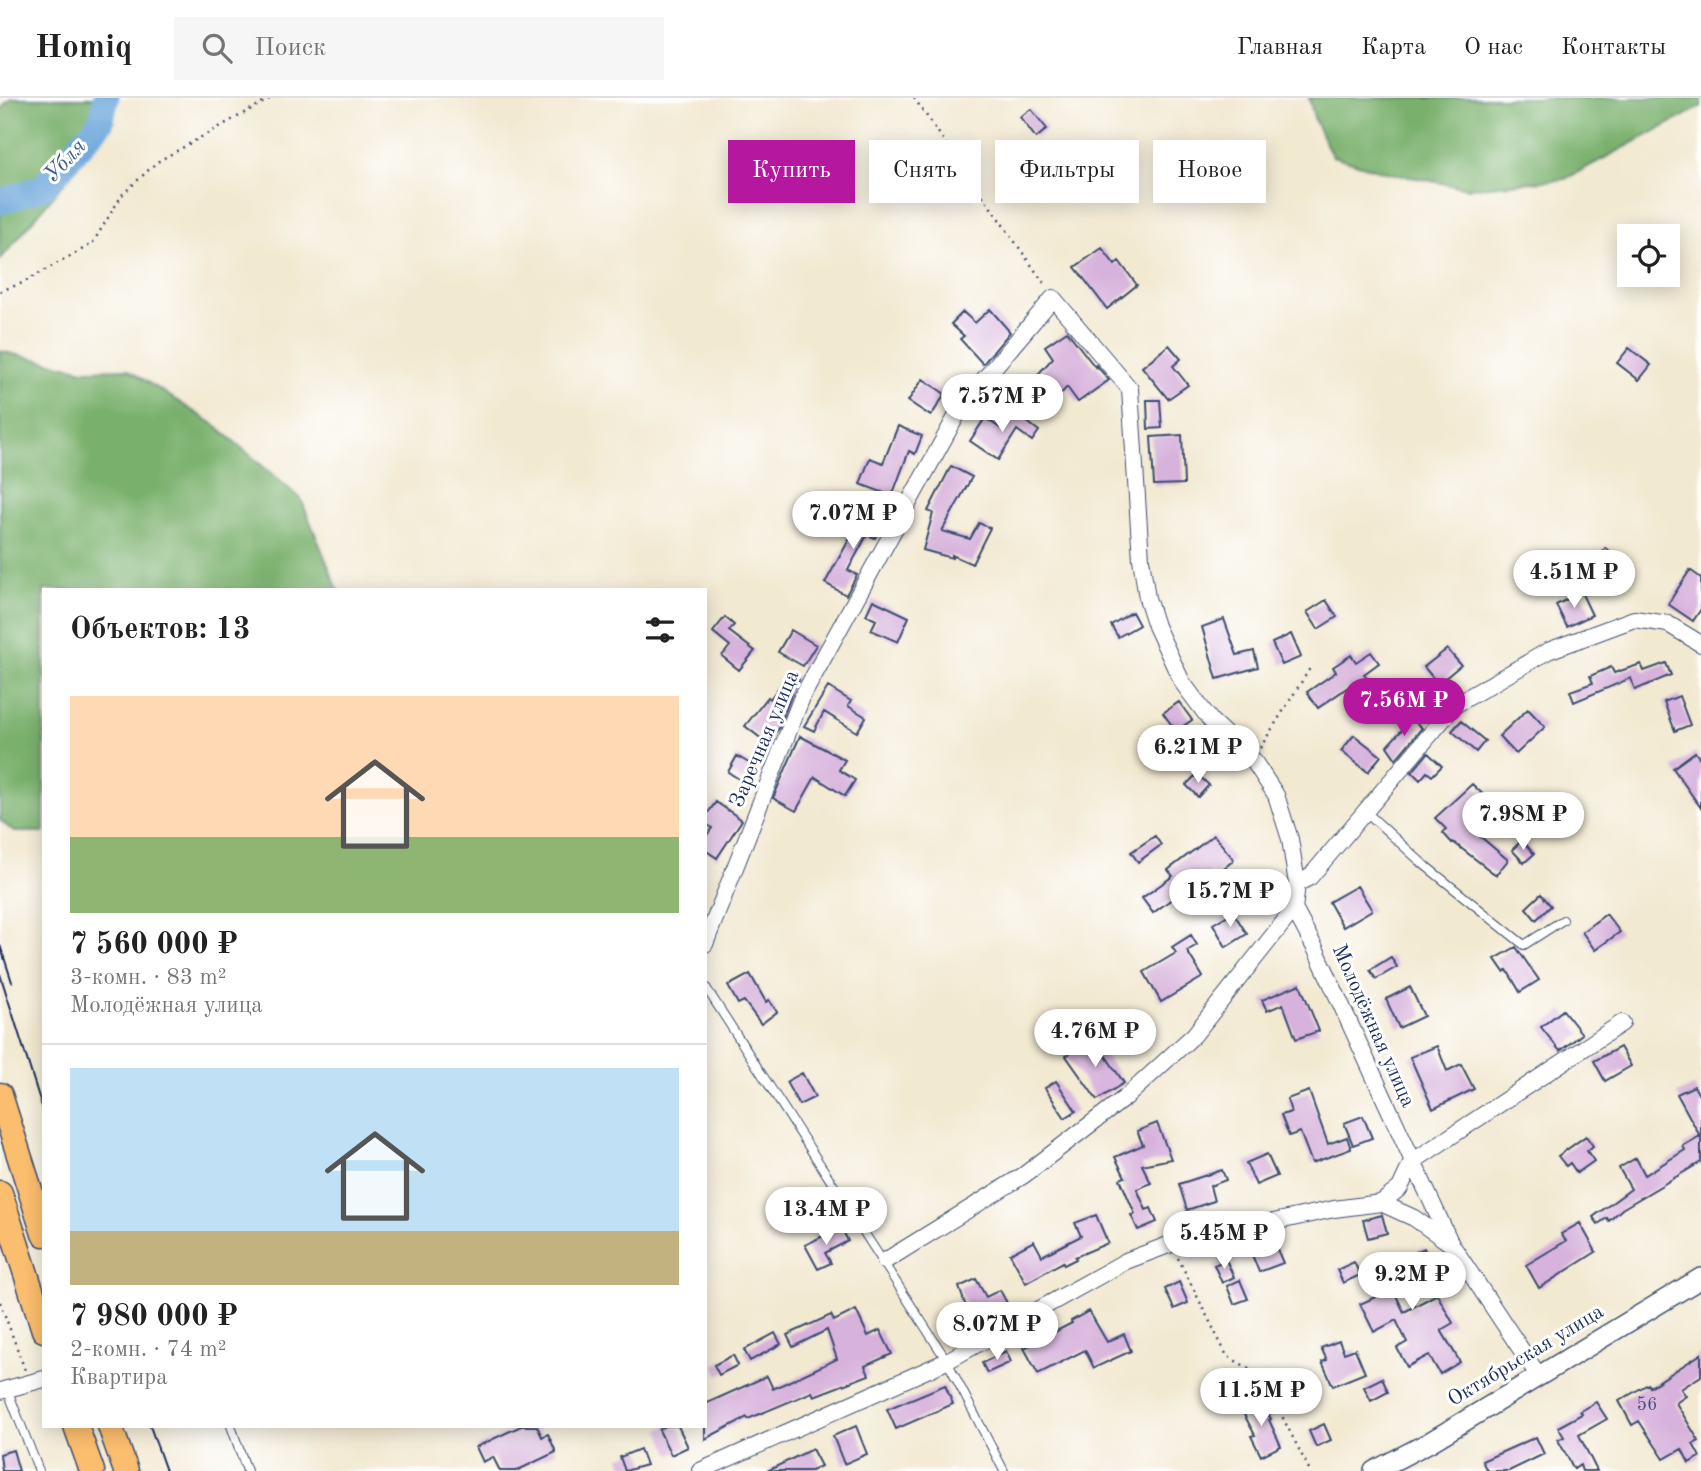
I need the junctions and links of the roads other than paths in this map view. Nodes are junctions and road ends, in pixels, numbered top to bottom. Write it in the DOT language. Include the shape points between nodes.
graph roads {
  1 [pos="1701,644"];
  2 [pos="1365,811"];
  3 [pos="1297,884"];
  4 [pos="1294,909"];
  5 [pos="1563,920"];
  6 [pos="707,939"];
  7 [pos="707,989"];
  8 [pos="1622,1023"];
  9 [pos="0,1095"];
  10 [pos="1412,1162"];
  11 [pos="0,1193"];
  12 [pos="1381,1203"];
  13 [pos="42,1228"];
  14 [pos="1451,1244"];
  15 [pos="885,1261"];
  16 [pos="1701,1278"];
  17 [pos="42,1324"];
  18 [pos="947,1361"];
  19 [pos="1538,1375"];
  20 [pos="37,1381"];
  21 [pos="4,1390"];
  22 [pos="77,1428"];
  23 [pos="111,1428"];
  24 [pos="232,1428"];
  25 [pos="39,1471"];
  26 [pos="92,1471"];
  27 [pos="126,1471"];
  28 [pos="247,1471"];
  29 [pos="700,1471"];
  30 [pos="1004,1471"];
  31 [pos="1374,1471"];
  1 -- 2 [label="street" via="1668,624 1633,619 1548,651 1455,705"];
  2 -- 3 [label="street" via="1310,877"];
  2 -- 5 [label="lane" via="1524,945"];
  3 -- 4 [label="street"];
  3 -- 6 [label="street, Заречная улица" via="1290,839 1276,796 1253,760 1211,720 1182,682 1156,625 1141,559 1130,389 1054,298 963,404 802,697"];
  4 -- 10 [label="street, Молодёжная улица"];
  4 -- 15 [label="street" via="1194,1035 1126,1097 1024,1175"];
  7 -- 15 [label="lane"];
  8 -- 10 [label="street"];
  9 -- 13 [label="main road"];
  10 -- 12 [label="street" via="1399,1188"];
  10 -- 14 [label="street, Молодёжная улица"];
  11 -- 17 [label="main road"];
  12 -- 14 [label="street"];
  12 -- 18 [label="street" via="1171,1244 1126,1261"];
  14 -- 19 [label="street, Молодёжная улица"];
  15 -- 18 [label="lane"];
  16 -- 19 [label="street, Октябрьская улица"];
  18 -- 29 [label="street"];
  18 -- 30 [label="lane"];
  19 -- 31 [label="street, Октябрьская улица"];
  20 -- 21 [label="street"];
  21 -- 25 [label="lane"];
  22 -- 26 [label="main road"];
  23 -- 27 [label="main road"];
  24 -- 28 [label="lane"];
}
